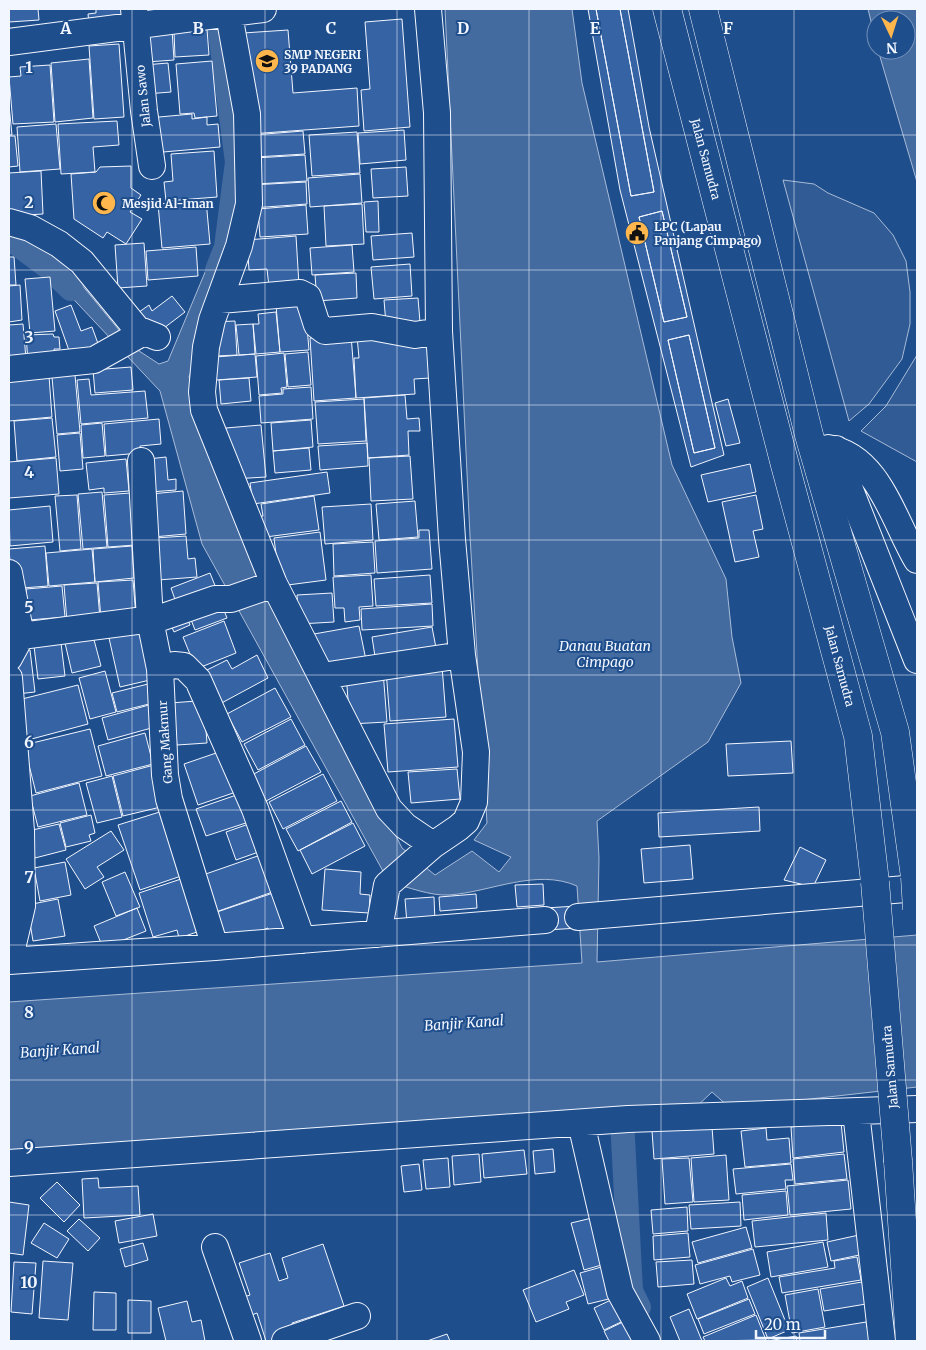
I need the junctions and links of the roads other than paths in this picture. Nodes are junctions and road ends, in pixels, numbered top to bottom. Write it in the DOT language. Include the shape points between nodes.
graph roads {
  1 [pos="264,9"];
  2 [pos="428,9"];
  3 [pos="667,9"];
  4 [pos="703,9"];
  5 [pos="222,14"];
  6 [pos="135,17"];
  7 [pos="9,42"];
  8 [pos="152,166"];
  9 [pos="9,222"];
  10 [pos="220,300"];
  11 [pos="440,331"];
  12 [pos="9,369"];
  13 [pos="821,451"];
  14 [pos="141,461"];
  15 [pos="917,560"];
  16 [pos="9,574"];
  17 [pos="272,584"];
  18 [pos="150,620"];
  19 [pos="15,647"];
  20 [pos="462,655"];
  21 [pos="917,660"];
  22 [pos="160,669"];
  23 [pos="322,676"];
  24 [pos="9,678"];
  25 [pos="429,849"];
  26 [pos="917,888"];
  27 [pos="917,910"];
  28 [pos="589,916"];
  29 [pos="545,920"];
  30 [pos="378,934"];
  31 [pos="302,940"];
  32 [pos="215,947"];
  33 [pos="9,961"];
  34 [pos="917,1109"];
  35 [pos="856,1112"];
  36 [pos="586,1123"];
  37 [pos="9,1163"];
  38 [pos="215,1247"];
  39 [pos="357,1316"];
  40 [pos="248,1341"];
  41 [pos="285,1341"];
  42 [pos="647,1341"];
  43 [pos="882,1341"];
  44 [pos="910,1341"];
  1 -- 5 [label="street"];
  2 -- 11 [label="street" via="437,113"];
  3 -- 44 [label="main road, Jalan Samudra, bridge" via="858,736 876,891"];
  4 -- 13 [label="main road"];
  5 -- 6 [label="street"];
  5 -- 10 [label="street" via="247,114 250,189 244,233"];
  6 -- 7 [label="street"];
  6 -- 8 [label="street, Jalan Sawo"];
  9 -- 12 [label="street" via="30,228 52,240 82,262 135,341 94,360"];
  10 -- 11 [label="street" via="300,293 308,297 317,325 325,331 372,327 415,335"];
  10 -- 17 [label="street" via="206,347 202,392 204,410"];
  11 -- 20 [label="street"];
  13 -- 15 [label="street" via="850,455 865,468 878,485"];
  13 -- 21 [label="street" via="845,477"];
  13 -- 27 [label="main road, bridge" via="895,732"];
  14 -- 18 [label="street, Gang Makmur"];
  16 -- 19 [label="street"];
  17 -- 18 [label="street"];
  17 -- 23 [label="street"];
  18 -- 19 [label="street"];
  18 -- 22 [label="street, Gang Makmur"];
  20 -- 23 [label="street"];
  20 -- 25 [label="street" via="476,752 474,802 466,821"];
  22 -- 31 [label="street" via="184,666 198,680 255,809"];
  22 -- 32 [label="street, Gang Makmur" via="165,775"];
  23 -- 25 [label="street" via="389,809"];
  24 -- 33 [label="street" via="20,822 22,906"];
  25 -- 30 [label="street" via="387,885"];
  26 -- 28 [label="street"];
  29 -- 30 [label="street"];
  30 -- 31 [label="street"];
  31 -- 32 [label="street"];
  32 -- 33 [label="street"];
  34 -- 35 [label="street"];
  35 -- 36 [label="street"];
  35 -- 43 [label="street"];
  36 -- 37 [label="street"];
  36 -- 42 [label="street" via="620,1292"];
  38 -- 40 [label="street"];
  39 -- 41 [label="street"];
}
